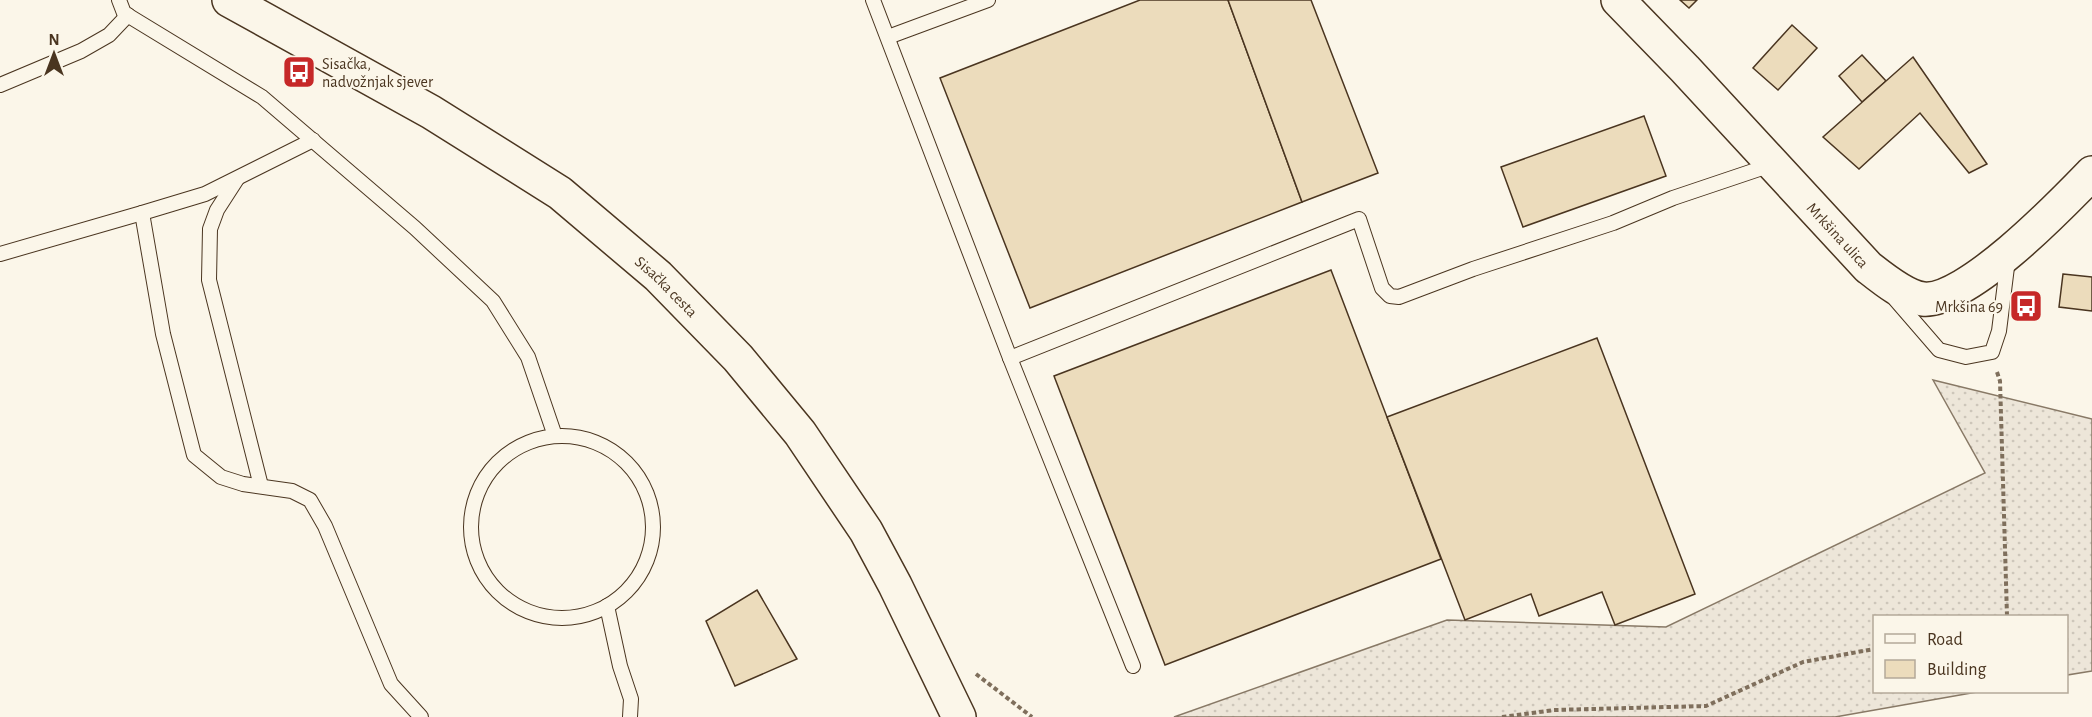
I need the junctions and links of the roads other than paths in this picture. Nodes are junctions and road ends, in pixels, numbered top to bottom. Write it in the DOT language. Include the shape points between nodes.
graph roads {
  1 [pos="119,0"];
  2 [pos="229,0"];
  3 [pos="873,0"];
  4 [pos="988,0"];
  5 [pos="1618,0"];
  6 [pos="128,15"];
  7 [pos="888,37"];
  8 [pos="0,85"];
  9 [pos="313,140"];
  10 [pos="1771,165"];
  11 [pos="2092,172"];
  12 [pos="238,177"];
  13 [pos="142,213"];
  14 [pos="2009,252"];
  15 [pos="0,254"];
  16 [pos="1868,267"];
  17 [pos="1010,358"];
  18 [pos="555,436"];
  19 [pos="261,486"];
  20 [pos="607,606"];
  21 [pos="1133,666"];
  22 [pos="422,717"];
  23 [pos="630,717"];
  24 [pos="959,717"];
  1 -- 6 [label="lane"];
  2 -- 24 [label="main road, Sisačka cesta" via="431,112 560,193 658,276 738,358 800,434 871,540"];
  3 -- 7 [label="lane"];
  4 -- 7 [label="lane"];
  5 -- 10 [label="main road, Mrkšina ulica"];
  6 -- 8 [label="lane" via="109,35 81,51"];
  6 -- 9 [label="lane" via="262,97"];
  7 -- 17 [label="lane"];
  9 -- 12 [label="lane"];
  9 -- 18 [label="lane" via="494,301 528,357"];
  10 -- 16 [label="main road, Mrkšina ulica"];
  10 -- 17 [label="lane" via="1399,297 1390,296 1382,288 1359,219"];
  11 -- 14 [label="main road, Mrkšina ulica"];
  12 -- 13 [label="lane" via="205,194"];
  12 -- 19 [label="lane" via="210,229 208,280"];
  13 -- 15 [label="lane"];
  13 -- 19 [label="lane" via="163,334 194,455 221,477"];
  14 -- 16 [label="main road, Mrkšina ulica" via="1968,284 1948,294 1923,299 1901,291"];
  14 -- 16 [label="lane" via="1999,331 1992,352 1966,357 1939,350"];
  17 -- 21 [label="lane"];
  18 -- 20 [label="lane" via="586,439 613,452 636,473 650,501 653,530 647,561 631,587"];
  18 -- 20 [label="lane" via="526,443 501,459 482,482 472,510 471,539 480,568 491,584 521,609 550,618 579,617"];
  19 -- 22 [label="lane" via="292,491 310,500 325,526 391,684"];
  20 -- 23 [label="lane" via="631,699"];
}
